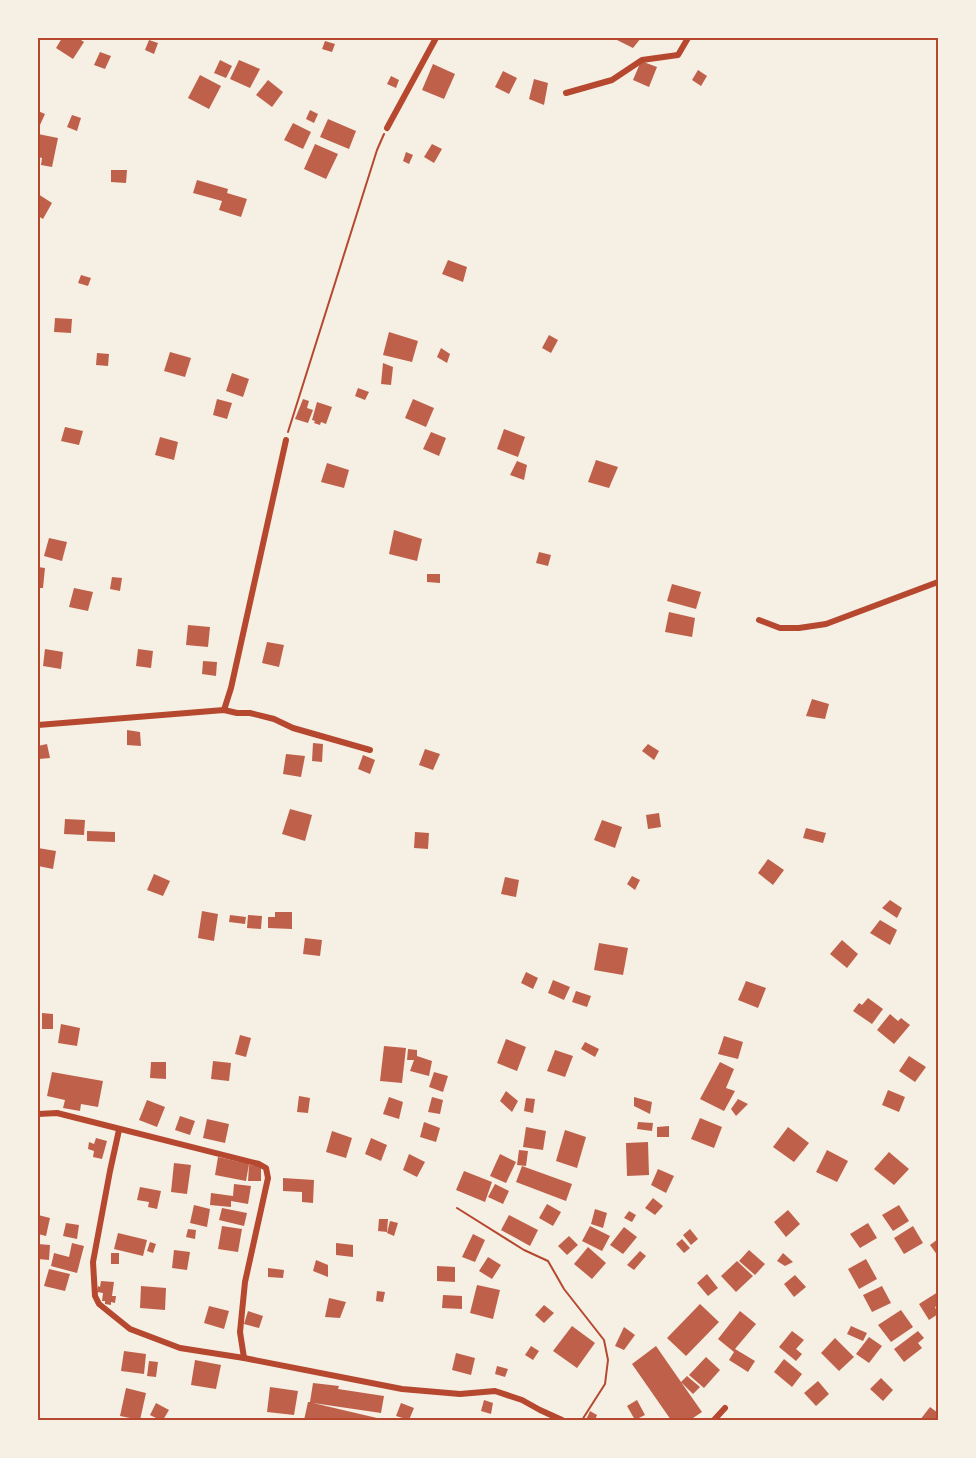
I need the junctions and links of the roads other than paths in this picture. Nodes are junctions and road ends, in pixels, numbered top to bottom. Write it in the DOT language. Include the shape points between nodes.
graph roads {
  1 [pos="436,38"];
  2 [pos="688,38"];
  3 [pos="566,93"];
  4 [pos="387,128"];
  5 [pos="286,440"];
  6 [pos="939,582"];
  7 [pos="759,620"];
  8 [pos="224,710"];
  9 [pos="38,725"];
  10 [pos="370,750"];
  11 [pos="38,1114"];
  12 [pos="119,1130"];
  13 [pos="244,1358"];
  14 [pos="725,1408"];
  15 [pos="562,1420"];
  16 [pos="714,1420"];
  1 -- 4 [label="street"];
  2 -- 3 [label="street" via="678,55 642,60 612,80"];
  5 -- 8 [label="street"];
  6 -- 7 [label="street" via="825,624 780,628"];
  8 -- 9 [label="street"];
  8 -- 10 [label="street" via="274,719"];
  11 -- 12 [label="street" via="57,1113"];
  12 -- 13 [label="street" via="93,1262 99,1304 130,1329 150,1337 180,1348"];
  12 -- 13 [label="street" via="266,1168 268,1178 245,1282 240,1332"];
  13 -- 15 [label="street" via="402,1389 460,1394 495,1391"];
  14 -- 16 [label="street"];
}
